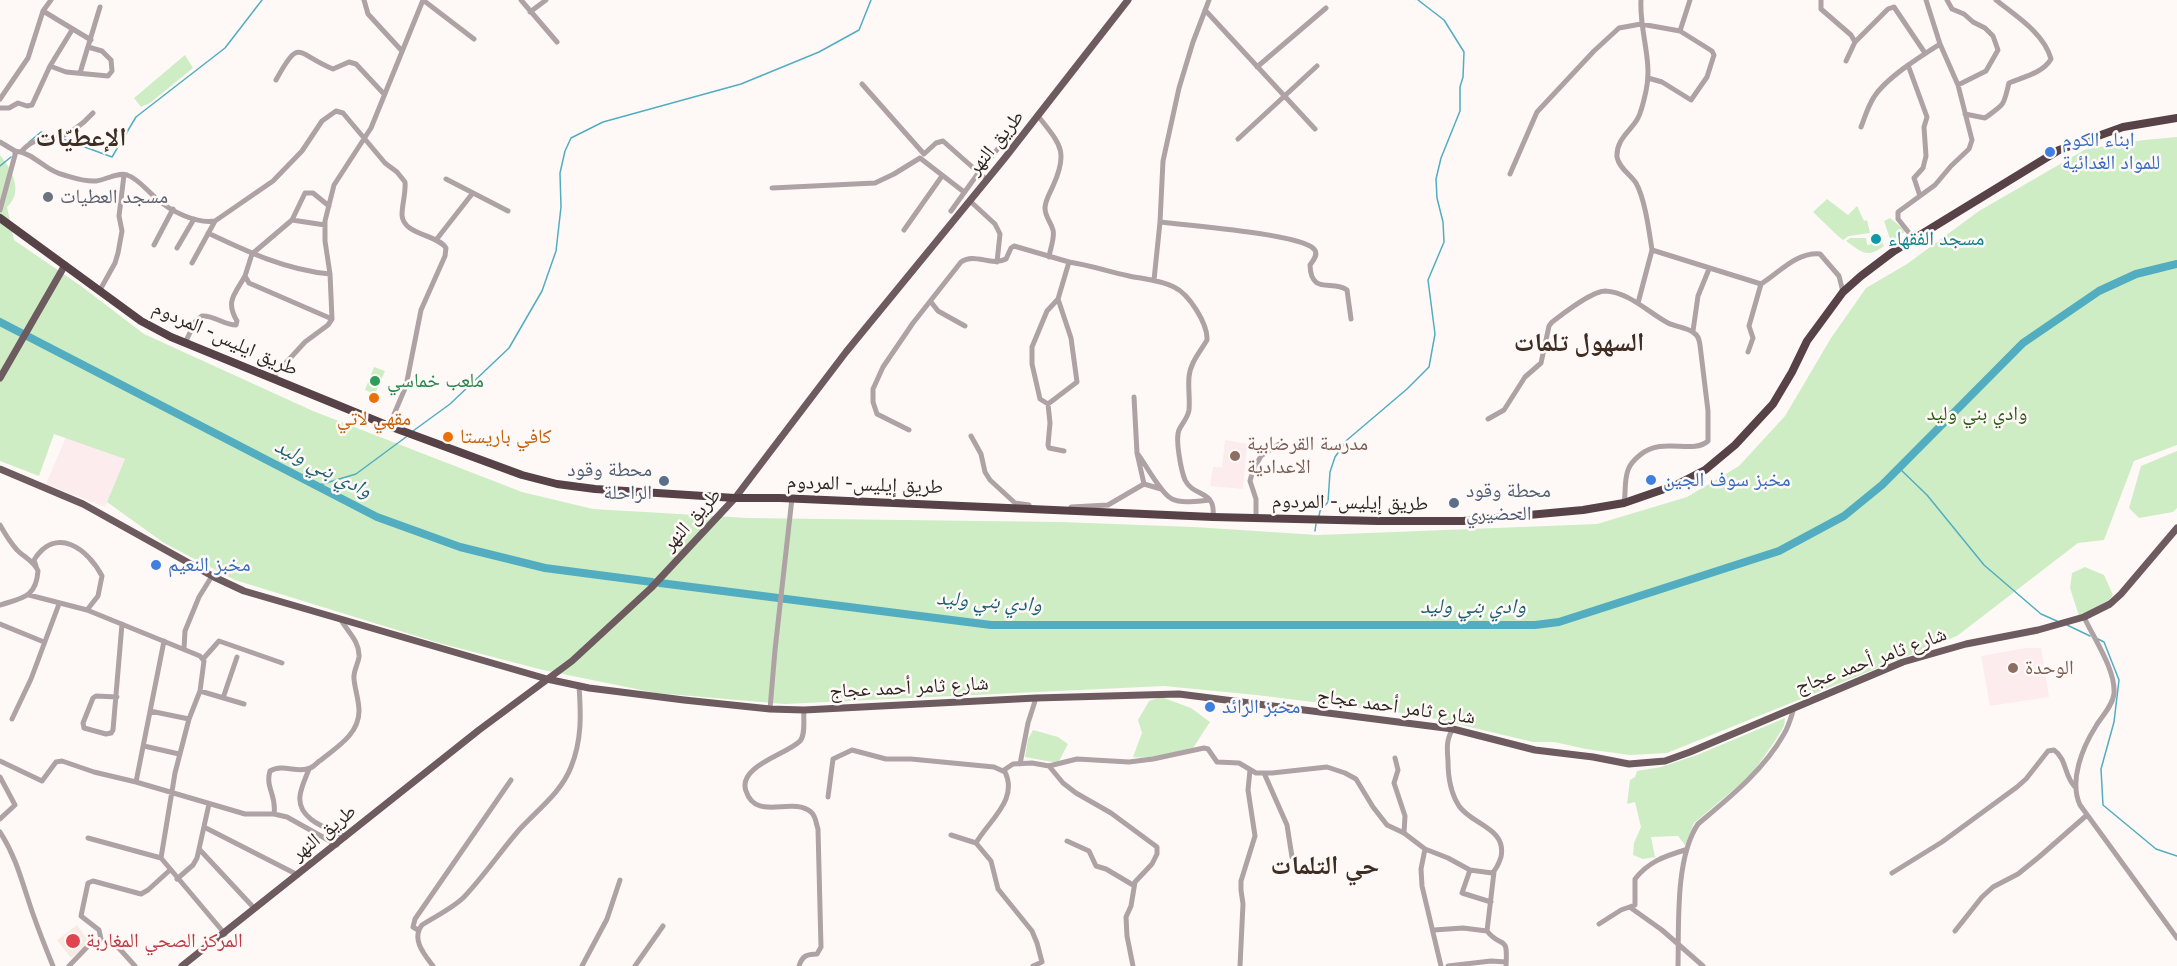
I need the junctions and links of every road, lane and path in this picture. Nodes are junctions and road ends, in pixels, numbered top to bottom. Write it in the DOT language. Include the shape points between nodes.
graph roads {
  1 [pos="51,0"];
  2 [pos="364,0"];
  3 [pos="414,0"];
  4 [pos="521,0"];
  5 [pos="546,0"];
  6 [pos="1128,0"];
  7 [pos="1209,0"];
  8 [pos="1641,0"];
  9 [pos="1689,0"];
  10 [pos="1821,0"];
  11 [pos="1926,0"];
  12 [pos="1947,0"];
  13 [pos="1996,0"];
  14 [pos="422,2"];
  15 [pos="100,7"];
  16 [pos="1326,8"];
  17 [pos="1205,10"];
  18 [pos="43,11"];
  19 [pos="530,12"];
  20 [pos="1641,24"];
  21 [pos="72,30"];
  22 [pos="1680,31"];
  23 [pos="474,39"];
  24 [pos="557,42"];
  25 [pos="1855,42"];
  26 [pos="89,43"];
  27 [pos="1940,44"];
  28 [pos="402,51"];
  29 [pos="1925,53"];
  30 [pos="1846,61"];
  31 [pos="1908,65"];
  32 [pos="50,66"];
  33 [pos="1317,66"];
  34 [pos="1257,67"];
  35 [pos="80,73"];
  36 [pos="1648,78"];
  37 [pos="276,80"];
  38 [pos="862,84"];
  39 [pos="1958,85"];
  40 [pos="384,94"];
  41 [pos="1284,95"];
  42 [pos="0,99"];
  43 [pos="0,108"];
  44 [pos="93,113"];
  45 [pos="1965,114"];
  46 [pos="1038,116"];
  47 [pos="2177,118"];
  48 [pos="1861,127"];
  49 [pos="1315,129"];
  50 [pos="1010,135"];
  51 [pos="365,139"];
  52 [pos="1238,139"];
  53 [pos="0,142"];
  54 [pos="18,152"];
  55 [pos="922,156"];
  56 [pos="979,172"];
  57 [pos="1510,174"];
  58 [pos="124,175"];
  59 [pos="942,176"];
  60 [pos="446,179"];
  61 [pos="987,180"];
  62 [pos="772,188"];
  63 [pos="964,192"];
  64 [pos="472,194"];
  65 [pos="1920,196"];
  66 [pos="970,201"];
  67 [pos="328,206"];
  68 [pos="172,209"];
  69 [pos="0,210"];
  70 [pos="508,211"];
  71 [pos="951,211"];
  72 [pos="0,218"];
  73 [pos="194,219"];
  74 [pos="292,220"];
  75 [pos="215,221"];
  76 [pos="1160,222"];
  77 [pos="325,225"];
  78 [pos="904,230"];
  79 [pos="208,232"];
  80 [pos="436,240"];
  81 [pos="1915,240"];
  82 [pos="154,245"];
  83 [pos="177,248"];
  84 [pos="1652,250"];
  85 [pos="252,254"];
  86 [pos="1049,257"];
  87 [pos="997,262"];
  88 [pos="1070,262"];
  89 [pos="192,263"];
  90 [pos="65,265"];
  91 [pos="1709,269"];
  92 [pos="330,274"];
  93 [pos="245,276"];
  94 [pos="1154,280"];
  95 [pos="1761,284"];
  96 [pos="100,290"];
  97 [pos="1843,292"];
  98 [pos="1058,299"];
  99 [pos="931,302"];
  100 [pos="1638,303"];
  101 [pos="332,319"];
  102 [pos="1351,319"];
  103 [pos="964,326"];
  104 [pos="1693,331"];
  105 [pos="185,344"];
  106 [pos="1748,352"];
  107 [pos="0,378"];
  108 [pos="272,378"];
  109 [pos="1134,398"];
  110 [pos="1048,404"];
  111 [pos="1488,419"];
  112 [pos="389,426"];
  113 [pos="909,430"];
  114 [pos="970,436"];
  115 [pos="1282,442"];
  116 [pos="1064,451"];
  117 [pos="1137,453"];
  118 [pos="0,469"];
  119 [pos="1144,484"];
  120 [pos="1161,489"];
  121 [pos="735,498"];
  122 [pos="792,498"];
  123 [pos="1210,500"];
  124 [pos="1624,503"];
  125 [pos="1058,509"];
  126 [pos="1213,517"];
  127 [pos="1256,518"];
  128 [pos="0,525"];
  129 [pos="2177,528"];
  130 [pos="36,566"];
  131 [pos="212,576"];
  132 [pos="29,595"];
  133 [pos="59,604"];
  134 [pos="0,605"];
  135 [pos="87,610"];
  136 [pos="2085,617"];
  137 [pos="341,620"];
  138 [pos="0,624"];
  139 [pos="122,624"];
  140 [pos="164,641"];
  141 [pos="44,642"];
  142 [pos="184,649"];
  143 [pos="237,657"];
  144 [pos="203,659"];
  145 [pos="282,663"];
  146 [pos="547,679"];
  147 [pos="579,686"];
  148 [pos="589,687"];
  149 [pos="200,691"];
  150 [pos="117,697"];
  151 [pos="224,698"];
  152 [pos="580,698"];
  153 [pos="1036,698"];
  154 [pos="244,704"];
  155 [pos="1795,707"];
  156 [pos="770,709"];
  157 [pos="804,710"];
  158 [pos="150,711"];
  159 [pos="12,719"];
  160 [pos="189,719"];
  161 [pos="1453,729"];
  162 [pos="144,746"];
  163 [pos="179,754"];
  164 [pos="1395,758"];
  165 [pos="0,761"];
  166 [pos="1020,764"];
  167 [pos="1049,766"];
  168 [pos="309,769"];
  169 [pos="1250,770"];
  170 [pos="1006,773"];
  171 [pos="1264,773"];
  172 [pos="0,777"];
  173 [pos="511,780"];
  174 [pos="136,782"];
  175 [pos="2075,787"];
  176 [pos="172,794"];
  177 [pos="828,796"];
  178 [pos="209,804"];
  179 [pos="274,814"];
  180 [pos="2087,815"];
  181 [pos="0,819"];
  182 [pos="204,827"];
  183 [pos="0,832"];
  184 [pos="1404,833"];
  185 [pos="951,835"];
  186 [pos="346,837"];
  187 [pos="88,838"];
  188 [pos="1067,840"];
  189 [pos="976,843"];
  190 [pos="337,845"];
  191 [pos="1425,849"];
  192 [pos="200,850"];
  193 [pos="1685,850"];
  194 [pos="1292,857"];
  195 [pos="161,858"];
  196 [pos="170,870"];
  197 [pos="1470,870"];
  198 [pos="1494,872"];
  199 [pos="1892,873"];
  200 [pos="298,875"];
  201 [pos="177,879"];
  202 [pos="620,880"];
  203 [pos="1133,885"];
  204 [pos="1491,902"];
  205 [pos="1631,908"];
  206 [pos="255,909"];
  207 [pos="1599,924"];
  208 [pos="663,926"];
  209 [pos="418,930"];
  210 [pos="1434,930"];
  211 [pos="1487,931"];
  212 [pos="1955,931"];
  213 [pos="225,934"];
  214 [pos="2177,938"];
  215 [pos="101,939"];
  216 [pos="1679,944"];
  217 [pos="1506,964"];
  218 [pos="53,966"];
  219 [pos="69,966"];
  220 [pos="135,966"];
  221 [pos="182,966"];
  222 [pos="433,966"];
  223 [pos="582,966"];
  224 [pos="634,966"];
  225 [pos="799,966"];
  226 [pos="1033,966"];
  227 [pos="1133,966"];
  228 [pos="1240,966"];
  229 [pos="1441,966"];
  230 [pos="1448,966"];
  231 [pos="1678,966"];
  232 [pos="1703,966"];
  1 -- 18 [label="street"];
  2 -- 28 [label="street" via="368,14"];
  3 -- 14 [label="street"];
  4 -- 19 [label="street"];
  5 -- 19 [label="street"];
  6 -- 46 [label="main road, طريق النهر"];
  7 -- 17 [label="street"];
  8 -- 20 [label="street"];
  9 -- 22 [label="street"];
  10 -- 25 [label="street" via="1821,9"];
  11 -- 27 [label="street"];
  12 -- 39 [label="street" via="1952,9 1985,28 1998,50 1986,71"];
  13 -- 45 [label="street" via="2039,38 2051,59 2027,77 2009,83 2008,97 1985,118"];
  14 -- 23 [label="street"];
  14 -- 28 [label="street"];
  15 -- 26 [label="street"];
  16 -- 34 [label="street"];
  17 -- 34 [label="street"];
  17 -- 76 [label="street" via="1179,88 1163,161"];
  18 -- 21 [label="street"];
  18 -- 42 [label="street" via="28,58"];
  19 -- 24 [label="street"];
  20 -- 22 [label="street"];
  20 -- 36 [label="street"];
  20 -- 57 [label="street" via="1616,31 1537,112"];
  21 -- 26 [label="street"];
  21 -- 32 [label="street"];
  22 -- 36 [label="street" via="1714,55 1707,77 1694,97 1688,99"];
  25 -- 29 [label="street" via="1894,7"];
  25 -- 30 [label="street"];
  26 -- 35 [label="street"];
  26 -- 35 [label="street" via="104,52 112,63 111,71 105,77"];
  27 -- 29 [label="street"];
  27 -- 39 [label="street"];
  28 -- 40 [label="street"];
  29 -- 31 [label="street"];
  31 -- 48 [label="street" via="1874,96"];
  31 -- 65 [label="street" via="1927,119 1926,156 1923,168 1914,178"];
  32 -- 35 [label="street"];
  32 -- 43 [label="street" via="32,105 18,103"];
  33 -- 41 [label="street"];
  34 -- 41 [label="street"];
  36 -- 84 [label="street" via="1640,115 1624,134 1617,154 1619,164 1637,185"];
  37 -- 40 [label="street" via="288,57 302,51 333,69 349,62 356,64"];
  38 -- 55 [label="street"];
  39 -- 45 [label="street"];
  40 -- 51 [label="street"];
  41 -- 49 [label="street"];
  41 -- 52 [label="street"];
  44 -- 54 [label="street" via="64,134 35,140"];
  45 -- 65 [label="street" via="1971,145"];
  46 -- 61 [label="main road, طريق النهر"];
  46 -- 86 [label="street" via="1063,157 1045,205 1053,230"];
  47 -- 81 [label="highway, طريق إيليس- المردوم" via="2123,127 2059,150"];
  50 -- 56 [label="street"];
  51 -- 67 [label="street" via="334,185"];
  51 -- 75 [label="street" via="343,112 333,112 273,180"];
  51 -- 80 [label="street" via="405,182 405,223"];
  53 -- 54 [label="street"];
  54 -- 58 [label="street" via="38,159 55,172 78,179 96,181"];
  54 -- 69 [label="street"];
  55 -- 56 [label="street" via="936,142 943,141"];
  55 -- 59 [label="street"];
  55 -- 62 [label="street" via="875,183"];
  56 -- 61 [label="street"];
  56 -- 63 [label="street"];
  58 -- 68 [label="street" via="135,179"];
  58 -- 96 [label="street" via="118,253"];
  59 -- 63 [label="street"];
  59 -- 78 [label="street"];
  60 -- 64 [label="street"];
  61 -- 66 [label="main road, طريق النهر"];
  63 -- 71 [label="street"];
  64 -- 70 [label="street"];
  64 -- 80 [label="street"];
  65 -- 81 [label="street" via="1897,215"];
  66 -- 87 [label="street" via="998,229"];
  66 -- 121 [label="main road, طريق النهر" via="853,343"];
  67 -- 74 [label="street" via="307,192"];
  67 -- 77 [label="street"];
  68 -- 73 [label="street"];
  68 -- 82 [label="street"];
  72 -- 90 [label="highway, طريق ايليس- المردوم"];
  73 -- 75 [label="street"];
  73 -- 83 [label="street"];
  74 -- 77 [label="street"];
  74 -- 85 [label="street"];
  75 -- 79 [label="street"];
  76 -- 94 [label="street"];
  76 -- 102 [label="street" via="1287,237 1312,247 1316,252 1310,266 1314,280 1320,285 1345,288"];
  77 -- 92 [label="street"];
  79 -- 85 [label="street"];
  79 -- 89 [label="street"];
  80 -- 112 [label="street" via="447,251 421,310 406,386"];
  81 -- 97 [label="highway, طريق إيليس- المردوم" via="1878,263"];
  84 -- 91 [label="street"];
  84 -- 100 [label="street"];
  85 -- 92 [label="street" via="294,269"];
  85 -- 93 [label="street"];
  86 -- 87 [label="street" via="1014,246 1006,259"];
  86 -- 88 [label="street"];
  87 -- 99 [label="street" via="964,260"];
  88 -- 94 [label="street"];
  88 -- 98 [label="street"];
  90 -- 96 [label="highway, طريق ايليس- المردوم"];
  90 -- 107 [label="main road"];
  91 -- 95 [label="street"];
  91 -- 104 [label="street" via="1698,296"];
  92 -- 101 [label="street"];
  93 -- 101 [label="street" via="249,283"];
  93 -- 105 [label="street" via="230,301 236,325 202,316"];
  94 -- 123 [label="street" via="1179,290 1207,330 1207,340 1192,364 1189,412 1177,440 1188,484"];
  95 -- 97 [label="street" via="1782,268 1817,254 1839,276"];
  95 -- 106 [label="street" via="1749,326 1753,338"];
  96 -- 105 [label="highway, طريق ايليس- المردوم" via="141,321"];
  97 -- 124 [label="highway, طريق إيليس- المردوم" via="1807,341 1773,404 1735,445 1705,470 1676,486"];
  98 -- 110 [label="street" via="1047,311 1031,355 1040,399"];
  98 -- 110 [label="street" via="1071,338 1077,382"];
  99 -- 103 [label="street" via="938,311"];
  99 -- 113 [label="street" via="912,323 873,389 877,414"];
  100 -- 104 [label="street" via="1666,322"];
  100 -- 111 [label="street" via="1602,292 1552,322 1541,363 1525,377 1504,410"];
  101 -- 108 [label="street"];
  104 -- 124 [label="street" via="1700,345 1710,437 1701,446 1660,445 1643,453 1628,470"];
  105 -- 108 [label="highway, طريق ايليس- المردوم"];
  108 -- 112 [label="highway, طريق ايليس- المردوم"];
  109 -- 117 [label="street"];
  110 -- 116 [label="street" via="1049,448"];
  112 -- 121 [label="highway, طريق إيليس- المردوم" via="494,466 557,484"];
  114 -- 125 [label="street" via="987,475 1011,501"];
  115 -- 127 [label="street" via="1261,456 1253,470 1250,481 1256,499"];
  117 -- 119 [label="street"];
  117 -- 120 [label="street"];
  118 -- 131 [label="main road, شارع ثامر أحمد عجاج" via="83,504"];
  119 -- 120 [label="street"];
  119 -- 125 [label="street" via="1108,505"];
  120 -- 123 [label="street" via="1172,499 1184,502"];
  121 -- 122 [label="highway, طريق إيليس- المردوم"];
  121 -- 146 [label="main road, طريق النهر" via="612,626"];
  122 -- 125 [label="highway, طريق إيليس- المردوم"];
  122 -- 156 [label="street"];
  123 -- 126 [label="street"];
  124 -- 127 [label="highway, طريق إيليس- المردوم" via="1463,521"];
  125 -- 126 [label="highway, طريق إيليس- المردوم"];
  126 -- 127 [label="highway, طريق إيليس- المردوم"];
  128 -- 130 [label="street" via="17,549"];
  129 -- 136 [label="main road, شارع ثامر أحمد عجاج" via="2121,594"];
  130 -- 132 [label="street" via="36,582"];
  130 -- 135 [label="street" via="34,560 49,545 67,543 80,548 102,576 98,596"];
  131 -- 137 [label="main road, شارع ثامر أحمد عجاج" via="244,591"];
  131 -- 142 [label="street" via="185,631"];
  132 -- 133 [label="street"];
  132 -- 134 [label="street"];
  133 -- 135 [label="street"];
  133 -- 141 [label="street"];
  135 -- 139 [label="street"];
  136 -- 155 [label="main road, شارع ثامر أحمد عجاج" via="1932,653"];
  136 -- 175 [label="street" via="2109,665 2114,694 2091,733"];
  137 -- 146 [label="main road, شارع ثامر أحمد عجاج"];
  137 -- 168 [label="street" via="359,651 353,676 358,719 347,739"];
  138 -- 141 [label="street"];
  139 -- 140 [label="street"];
  139 -- 150 [label="street"];
  140 -- 142 [label="street"];
  140 -- 158 [label="street"];
  141 -- 159 [label="street"];
  142 -- 144 [label="street"];
  143 -- 151 [label="street"];
  144 -- 145 [label="street" via="219,641"];
  144 -- 149 [label="street"];
  146 -- 147 [label="main road, شارع ثامر أحمد عجاج"];
  146 -- 186 [label="main road, طريق النهر"];
  147 -- 148 [label="main road, شارع ثامر أحمد عجاج"];
  147 -- 152 [label="street"];
  148 -- 152 [label="street"];
  148 -- 156 [label="main road, شارع ثامر أحمد عجاج"];
  149 -- 151 [label="street"];
  149 -- 160 [label="street"];
  150 -- 150 [label="street" via="111,733 84,728 93,698"];
  151 -- 154 [label="street"];
  152 -- 209 [label="street" via="580,735 567,778 464,897"];
  153 -- 157 [label="main road, شارع ثامر أحمد عجاج"];
  153 -- 161 [label="main road, شارع ثامر أحمد عجاج" via="1179,694"];
  153 -- 166 [label="street"];
  155 -- 161 [label="main road, شارع ثامر أحمد عجاج" via="1690,752 1665,760 1629,764 1535,750"];
  155 -- 193 [label="street" via="1784,734 1759,769 1698,824"];
  156 -- 157 [label="main road, شارع ثامر أحمد عجاج"];
  157 -- 225 [label="street" via="804,734 799,742 759,765 745,787 757,806 796,806 814,815 818,829 821,947 817,954 805,955"];
  158 -- 160 [label="street"];
  158 -- 162 [label="street"];
  160 -- 163 [label="street"];
  161 -- 198 [label="street" via="1448,737 1450,787 1461,809 1499,837 1502,848"];
  162 -- 163 [label="street"];
  162 -- 174 [label="street"];
  163 -- 176 [label="street"];
  164 -- 184 [label="street" via="1398,770 1394,783 1405,816"];
  165 -- 174 [label="street" via="42,781 56,762 62,761"];
  166 -- 167 [label="street"];
  166 -- 170 [label="street" via="1009,766 1004,770"];
  167 -- 169 [label="street" via="1077,759 1153,759 1204,748 1217,762 1239,763"];
  167 -- 203 [label="street" via="1076,794 1111,813 1157,847 1152,864"];
  168 -- 179 [label="street" via="270,771 270,790 276,802"];
  168 -- 186 [label="street" via="300,796 302,810 312,820"];
  169 -- 171 [label="street"];
  169 -- 228 [label="street" via="1248,790 1255,836 1242,881"];
  170 -- 177 [label="street" via="994,767 886,759 852,750 833,759"];
  170 -- 189 [label="street" via="1005,804"];
  171 -- 184 [label="street" via="1327,767 1345,773 1356,779 1387,825"];
  171 -- 194 [label="street" via="1285,818"];
  172 -- 181 [label="street" via="15,805"];
  173 -- 209 [label="street" via="415,920 413,927"];
  174 -- 176 [label="street"];
  175 -- 180 [label="street"];
  175 -- 199 [label="street" via="2060,755 2048,751 2017,787"];
  176 -- 178 [label="street"];
  176 -- 195 [label="street"];
  178 -- 179 [label="street" via="245,814"];
  178 -- 182 [label="street"];
  179 -- 190 [label="street" via="293,819"];
  180 -- 212 [label="street" via="2018,874 1993,887"];
  180 -- 214 [label="street"];
  182 -- 192 [label="street"];
  182 -- 200 [label="street"];
  183 -- 218 [label="street" via="18,866"];
  184 -- 191 [label="street"];
  185 -- 189 [label="street"];
  186 -- 190 [label="main road, طريق النهر"];
  187 -- 195 [label="street"];
  188 -- 203 [label="street" via="1089,850 1096,866"];
  189 -- 226 [label="street" via="991,861 998,889 1032,931 1042,962"];
  190 -- 200 [label="main road, طريق النهر"];
  191 -- 197 [label="street"];
  191 -- 210 [label="street" via="1422,886"];
  192 -- 201 [label="street" via="195,862"];
  192 -- 206 [label="street"];
  193 -- 205 [label="street" via="1659,858 1637,877 1636,902"];
  193 -- 216 [label="street"];
  195 -- 196 [label="street"];
  196 -- 201 [label="street"];
  196 -- 215 [label="street" via="141,894 88,883 81,916 99,930"];
  197 -- 198 [label="street"];
  197 -- 204 [label="street" via="1462,893"];
  198 -- 204 [label="street"];
  200 -- 206 [label="main road, طريق النهر"];
  201 -- 213 [label="street"];
  202 -- 223 [label="street" via="607,919"];
  203 -- 227 [label="street" via="1126,917"];
  204 -- 211 [label="street"];
  205 -- 207 [label="street"];
  205 -- 216 [label="street"];
  206 -- 213 [label="main road, طريق النهر"];
  208 -- 224 [label="street"];
  209 -- 222 [label="street" via="418,942"];
  210 -- 211 [label="street"];
  210 -- 229 [label="street"];
  211 -- 217 [label="street" via="1507,948"];
  213 -- 221 [label="main road, طريق النهر"];
  215 -- 219 [label="street" via="90,944"];
  215 -- 220 [label="street" via="117,946"];
  216 -- 231 [label="street"];
  216 -- 232 [label="street"];
  217 -- 230 [label="street" via="1491,961"];
}
